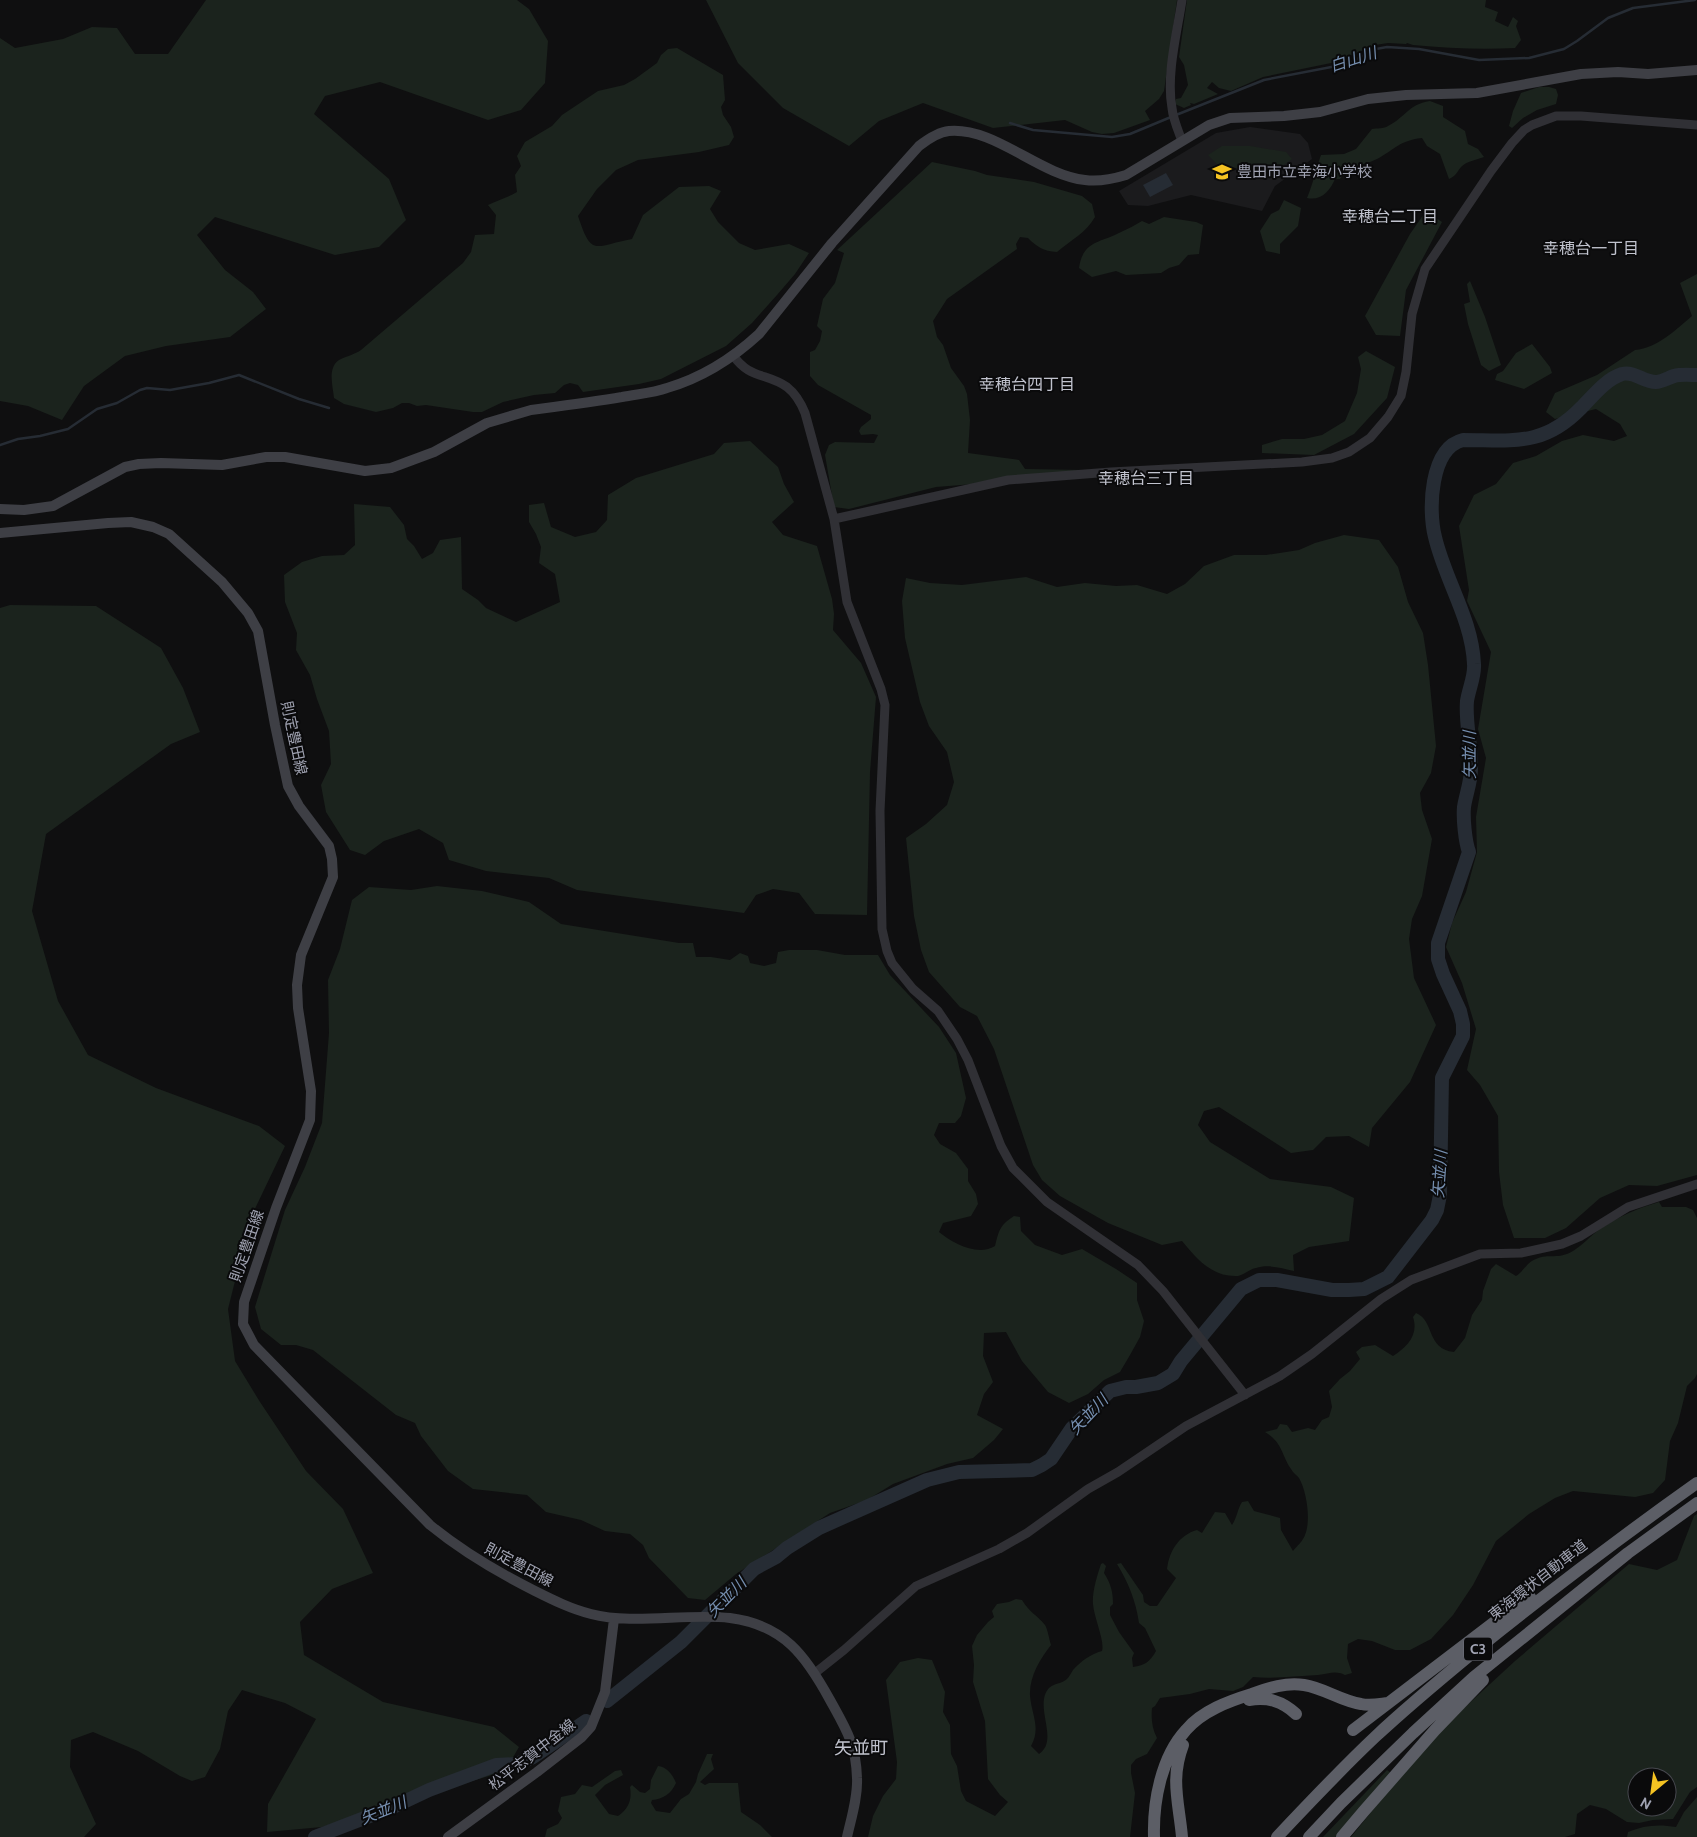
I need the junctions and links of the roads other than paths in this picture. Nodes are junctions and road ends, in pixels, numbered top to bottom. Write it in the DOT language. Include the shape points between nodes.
graph roads {
  1 [pos="1182,0"];
  2 [pos="1697,70"];
  3 [pos="1697,125"];
  4 [pos="1182,141"];
  5 [pos="733,355"];
  6 [pos="0,509"];
  7 [pos="834,519"];
  8 [pos="0,534"];
  9 [pos="1697,1184"];
  10 [pos="1245,1395"];
  11 [pos="1697,1483"];
  12 [pos="1697,1502"];
  13 [pos="1618,1539"];
  14 [pos="1548,1618"];
  15 [pos="614,1619"];
  16 [pos="815,1673"];
  17 [pos="1388,1703"];
  18 [pos="1296,1714"];
  19 [pos="1353,1730"];
  20 [pos="448,1837"];
  21 [pos="847,1837"];
  22 [pos="1154,1837"];
  23 [pos="1182,1837"];
  24 [pos="1277,1837"];
  25 [pos="1310,1837"];
  26 [pos="1342,1837"];
  1 -- 4 [label="street" via="1171,106"];
  2 -- 4 [label="main road" via="1582,74 1477,93 1406,95 1320,112 1230,118 1209,125"];
  3 -- 7 [label="street" via="1556,116 1524,130 1491,171 1425,270 1412,314 1401,396 1370,438 1349,452 1302,462 1008,480"];
  4 -- 5 [label="main road" via="1126,175 1096,181 1063,175 974,133 948,131 935,135 918,146 759,334"];
  5 -- 6 [label="main road" via="702,374 666,389 531,410 487,423 434,452 391,468 365,471 285,457 222,465 138,464 125,467 53,506"];
  5 -- 7 [label="street" via="747,370 786,387 800,401 816,446"];
  7 -- 10 [label="street" via="847,602 884,705 880,811 882,929 892,963 913,990 938,1011 957,1039 1013,1168 1047,1202 1138,1265 1163,1291"];
  8 -- 15 [label="main road, 則定豊田線" via="131,522 169,534 222,582 258,631 288,786 329,846 333,877 301,954 297,985 311,1091 310,1120 244,1302 243,1324 254,1345 451,1543 494,1570 563,1605"];
  9 -- 10 [label="street" via="1628,1207 1562,1244 1521,1253 1480,1254 1411,1280 1381,1298 1312,1354"];
  10 -- 16 [label="street" via="1186,1426 1088,1489 1027,1534 916,1586"];
  11 -- 13 [label="highway, 東海環状自動車道 / C3"];
  12 -- 14 [label="highway, C3"];
  13 -- 17 [label="highway" via="1509,1611"];
  13 -- 24 [label="highway, 東海環状自動車道 / C3" via="1432,1687 1376,1736"];
  14 -- 25 [label="highway, C3" via="1474,1677 1413,1733"];
  14 -- 26 [label="highway" via="1474,1689"];
  15 -- 16 [label="main road, 則定豊田線" via="728,1618 749,1622 772,1631 786,1641 802,1654"];
  15 -- 20 [label="main road, 松平志賀中金線" via="605,1692 591,1727 537,1772"];
  16 -- 21 [label="main road, 則定豊田線" via="851,1738 855,1756 857,1780"];
  17 -- 19 [label="highway"];
  17 -- 22 [label="highway" via="1361,1704 1304,1685 1291,1684 1239,1698 1208,1713 1186,1729 1166,1765 1159,1782"];
  18 -- 23 [label="highway" via="1278,1701 1251,1699 1222,1710 1197,1725 1184,1743 1176,1772 1175,1793"];
}
